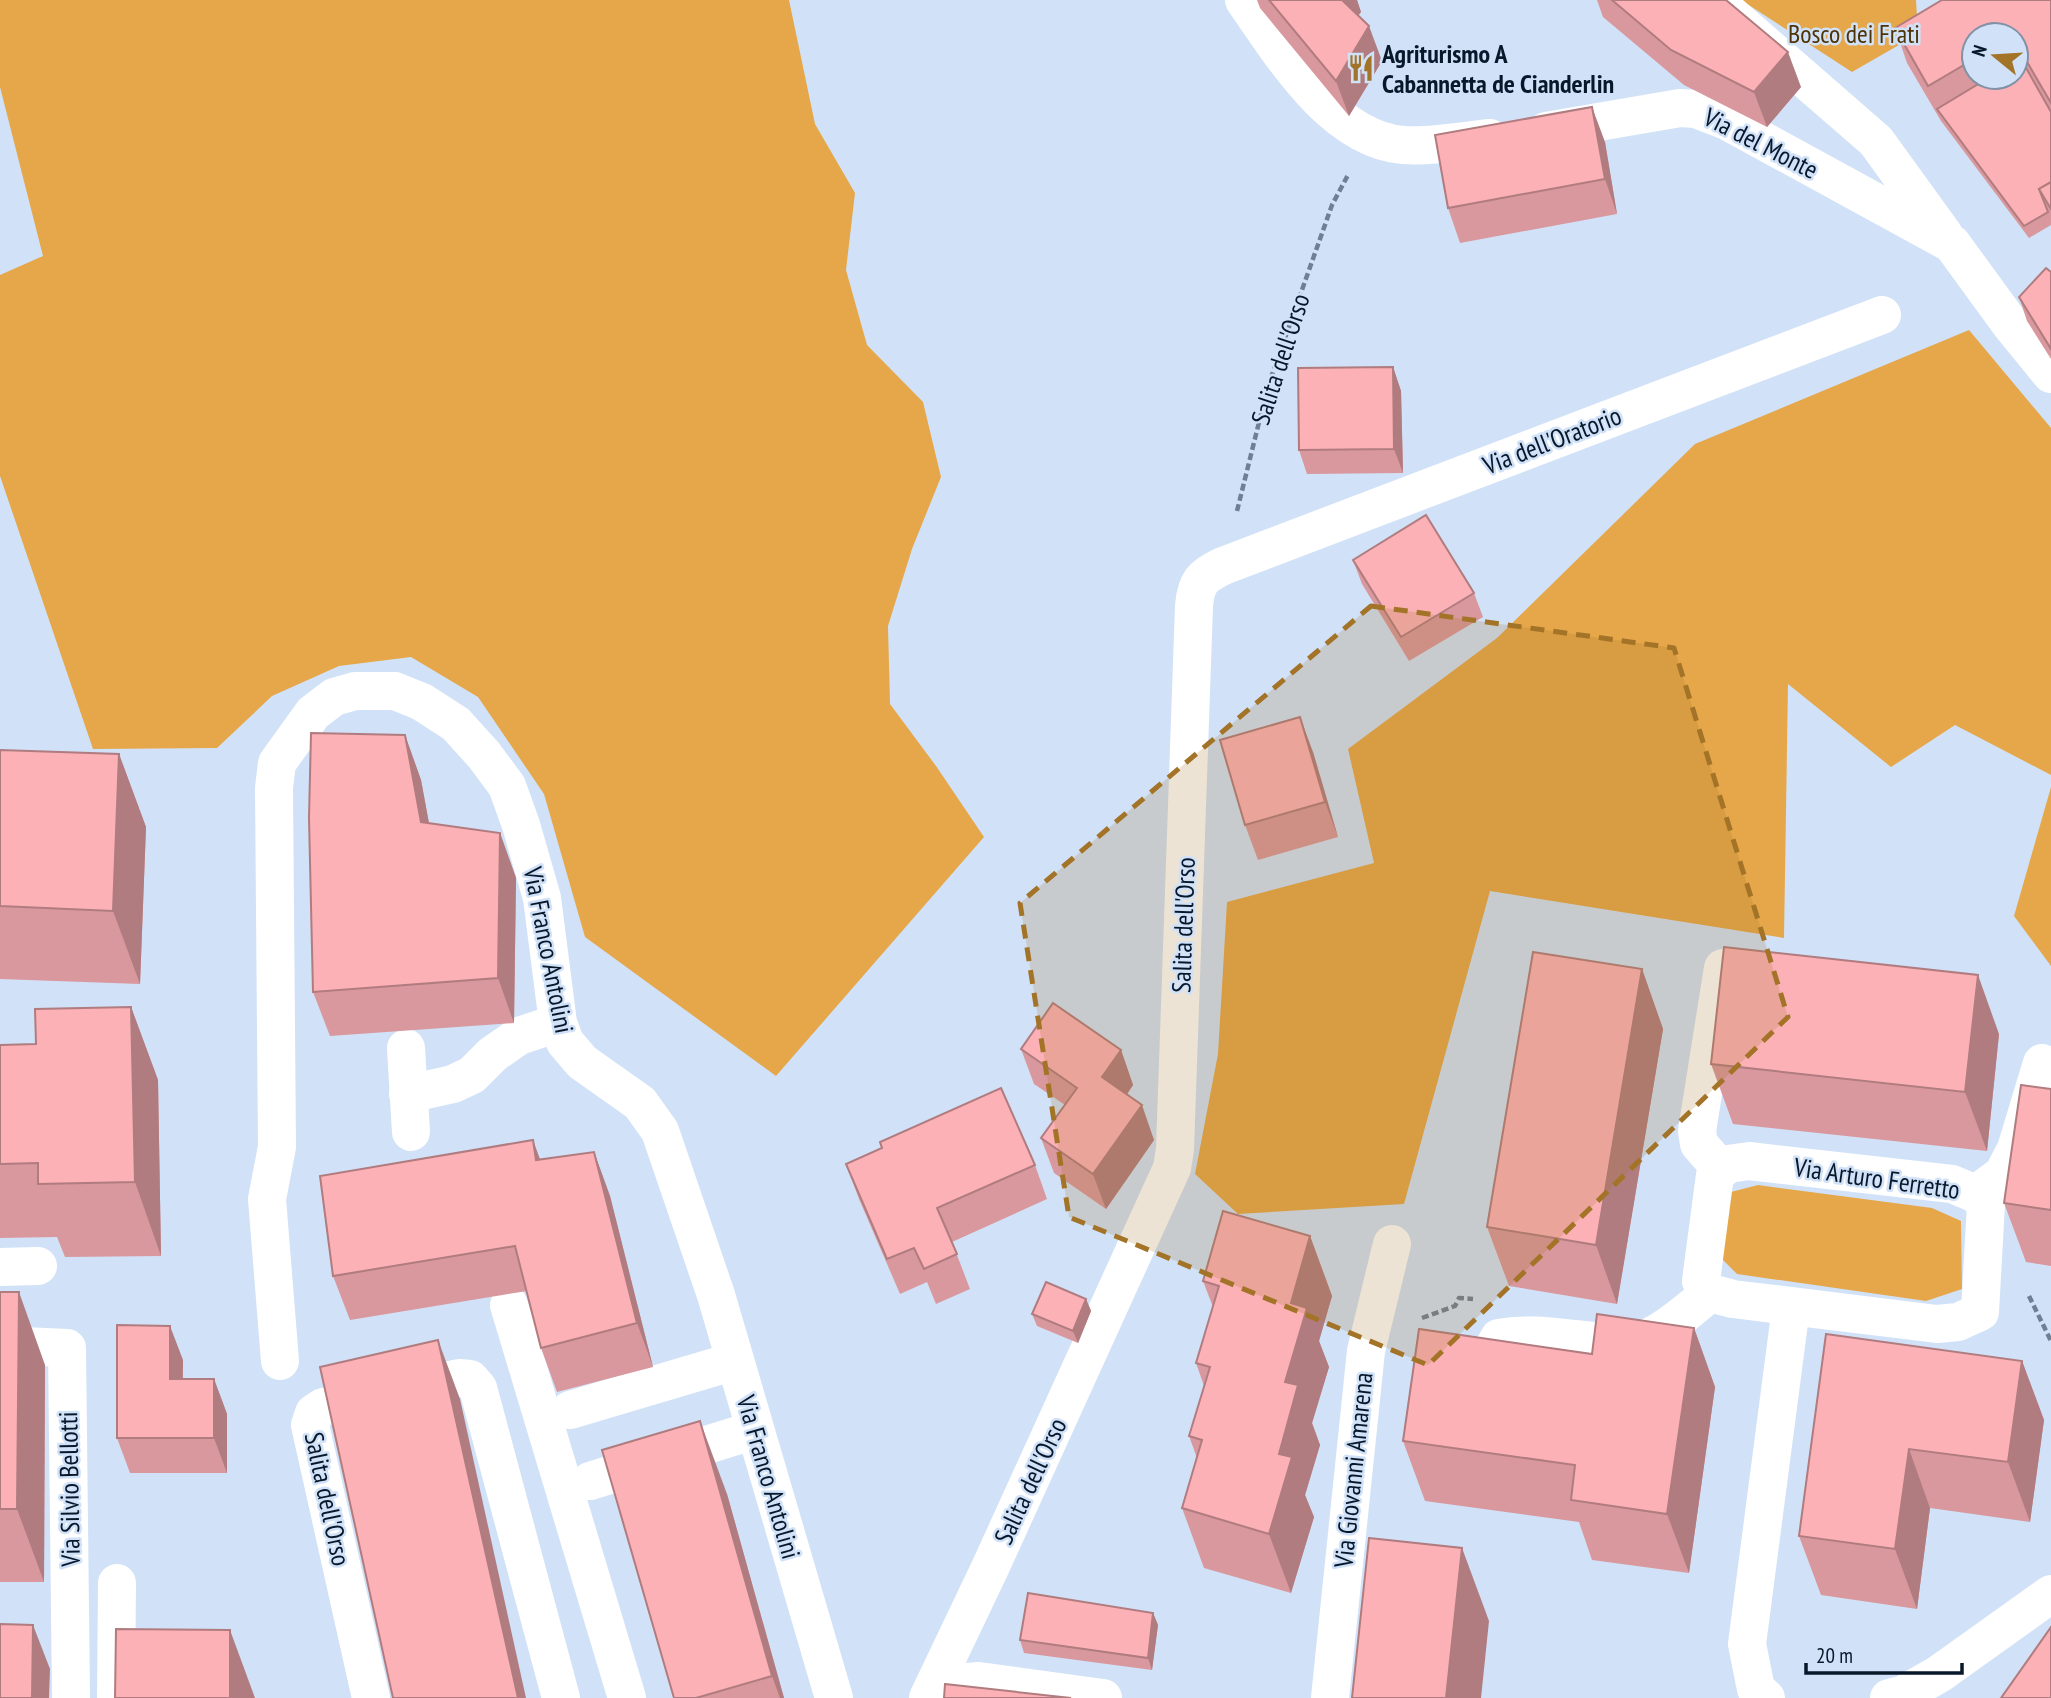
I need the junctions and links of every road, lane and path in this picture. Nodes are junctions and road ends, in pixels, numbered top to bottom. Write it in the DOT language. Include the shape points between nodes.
graph roads {
  1 [pos="1244,0"];
  2 [pos="1714,0"];
  3 [pos="1368,136"];
  4 [pos="1952,244"];
  5 [pos="1882,315"];
  6 [pos="2051,374"];
  7 [pos="1223,566"];
  8 [pos="1723,968"];
  9 [pos="558,1023"];
  10 [pos="406,1048"];
  11 [pos="2042,1063"];
  12 [pos="1721,1169"];
  13 [pos="1976,1194"];
  14 [pos="1392,1244"];
  15 [pos="38,1266"];
  16 [pos="0,1267"];
  17 [pos="1710,1293"];
  18 [pos="509,1305"];
  19 [pos="1791,1307"];
  20 [pos="0,1345"];
  21 [pos="280,1361"];
  22 [pos="735,1361"];
  23 [pos="1488,1373"];
  24 [pos="570,1410"];
  25 [pos="755,1430"];
  26 [pos="590,1480"];
  27 [pos="117,1583"];
  28 [pos="2051,1594"];
  29 [pos="71,1698"];
  30 [pos="116,1698"];
  31 [pos="371,1698"];
  32 [pos="561,1698"];
  33 [pos="627,1698"];
  34 [pos="834,1698"];
  35 [pos="928,1698"];
  36 [pos="943,1698"];
  37 [pos="1103,1698"];
  38 [pos="1330,1698"];
  39 [pos="1766,1698"];
  40 [pos="1889,1698"];
  1 -- 3 [label="street, Via del Monte" via="1298,77"];
  2 -- 4 [label="street" via="1876,141"];
  3 -- 4 [label="street, Via del Monte" via="1402,145 1430,145 1696,109 1727,121"];
  3 -- 7 [label="path, Salita dell'Orso" via="1332,205 1268,386"];
  4 -- 6 [label="street, Via del Monte"];
  5 -- 7 [label="street, Via dell'Oratorio"];
  7 -- 35 [label="street, Salita dell'Orso" via="1199,583 1194,606 1172,1168"];
  8 -- 12 [label="street" via="1697,1131 1699,1144"];
  9 -- 10 [label="street" via="519,1036 472,1075 410,1113"];
  9 -- 21 [label="street, Via Franco Antolini" via="542,898 507,786 456,724 422,702 394,691 355,691 334,697 313,713 277,764 274,788 277,1147 267,1199"];
  9 -- 22 [label="street, Via Franco Antolini" via="565,1042 582,1062 640,1103 660,1131"];
  11 -- 13 [label="street" via="2003,1174"];
  12 -- 13 [label="street, Via Arturo Ferretto" via="1749,1161 1952,1184"];
  12 -- 17 [label="street" via="1714,1175 1701,1281"];
  13 -- 19 [label="street, Via Arturo Ferretto" via="1986,1204 1980,1312 1958,1322 1937,1324"];
  14 -- 38 [label="street, Via Giovanni Amarena" via="1366,1351"];
  15 -- 16 [label="street"];
  17 -- 19 [label="street, Via Arturo Ferretto"];
  17 -- 23 [label="street" via="1672,1324 1641,1340 1521,1334 1499,1338"];
  18 -- 33 [label="street"];
  19 -- 39 [label="street" via="1747,1644 1756,1689"];
  20 -- 29 [label="street, Via Silvio Bellotti" via="67,1348"];
  22 -- 24 [label="street"];
  22 -- 25 [label="street, Via Franco Antolini"];
  25 -- 26 [label="street"];
  25 -- 34 [label="street, Via Franco Antolini"];
  27 -- 30 [label="street, Via Silvio Bellotti"];
  28 -- 40 [label="street" via="1939,1674"];
  31 -- 32 [label="street, Salita dell'Orso" via="310,1425 314,1413 323,1407 459,1378 470,1379 478,1388"];
  36 -- 37 [label="street" via="967,1682 979,1681"];
}
